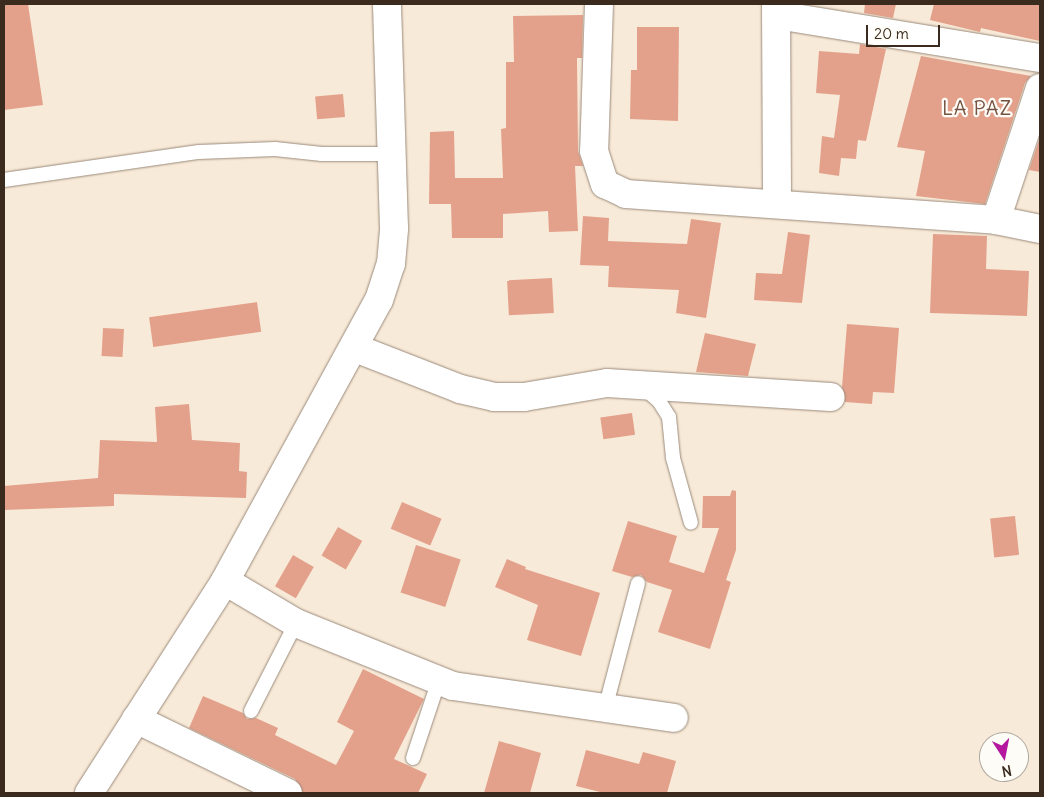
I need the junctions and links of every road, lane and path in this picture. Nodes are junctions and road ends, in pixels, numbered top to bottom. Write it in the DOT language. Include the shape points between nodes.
graph roads {
  1 [pos="388,4"];
  2 [pos="599,4"];
  3 [pos="777,10"];
  4 [pos="1040,58"];
  5 [pos="1040,88"];
  6 [pos="392,154"];
  7 [pos="4,180"];
  8 [pos="777,203"];
  9 [pos="996,220"];
  10 [pos="1040,229"];
  11 [pos="355,348"];
  12 [pos="642,386"];
  13 [pos="831,397"];
  14 [pos="691,523"];
  15 [pos="225,581"];
  16 [pos="638,583"];
  17 [pos="296,623"];
  18 [pos="439,680"];
  19 [pos="606,709"];
  20 [pos="251,711"];
  21 [pos="674,718"];
  22 [pos="136,719"];
  23 [pos="412,758"];
  24 [pos="88,793"];
  25 [pos="288,793"];
  1 -- 6 [label="street"];
  2 -- 8 [label="street" via="594,151 605,184 626,194"];
  3 -- 4 [label="street"];
  3 -- 8 [label="street"];
  5 -- 9 [label="street"];
  6 -- 7 [label="lane" via="322,154 275,149 199,152"];
  6 -- 11 [label="street" via="391,264 380,300"];
  8 -- 9 [label="street"];
  9 -- 10 [label="street"];
  11 -- 12 [label="street" via="460,389 494,397 524,397 584,385"];
  11 -- 15 [label="street"];
  12 -- 13 [label="street"];
  12 -- 14 [label="lane" via="659,401 670,417 673,458"];
  15 -- 17 [label="street"];
  15 -- 22 [label="street"];
  16 -- 19 [label="lane"];
  17 -- 18 [label="street"];
  17 -- 20 [label="lane"];
  18 -- 19 [label="street" via="477,692"];
  18 -- 23 [label="lane"];
  19 -- 21 [label="street"];
  22 -- 24 [label="street"];
  22 -- 25 [label="street"];
}
